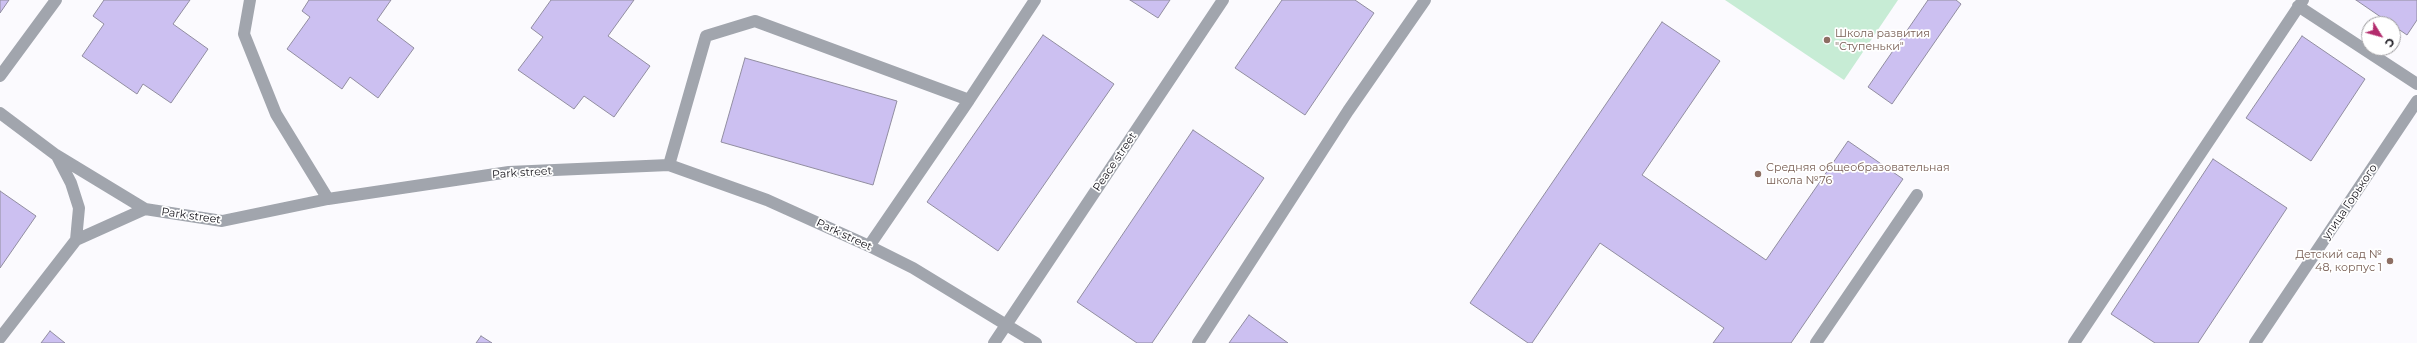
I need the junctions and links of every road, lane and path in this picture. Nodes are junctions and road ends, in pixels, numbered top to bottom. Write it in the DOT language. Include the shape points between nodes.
graph roads {
  1 [pos="56,0"];
  2 [pos="250,0"];
  3 [pos="1035,0"];
  4 [pos="1223,0"];
  5 [pos="1425,0"];
  6 [pos="2300,3"];
  7 [pos="0,76"];
  8 [pos="2417,84"];
  9 [pos="969,100"];
  10 [pos="2417,101"];
  11 [pos="0,113"];
  12 [pos="56,156"];
  13 [pos="669,165"];
  14 [pos="1917,195"];
  15 [pos="328,199"];
  16 [pos="145,209"];
  17 [pos="76,240"];
  18 [pos="870,246"];
  19 [pos="1005,323"];
  20 [pos="1,335"];
  21 [pos="994,343"];
  22 [pos="1036,343"];
  23 [pos="1198,343"];
  24 [pos="1816,343"];
  25 [pos="2074,343"];
  26 [pos="2255,343"];
  1 -- 7 [label="street"];
  2 -- 15 [label="street" via="244,34 276,114"];
  3 -- 9 [label="street"];
  4 -- 19 [label="street, Peace street"];
  5 -- 23 [label="street" via="1348,111"];
  6 -- 8 [label="street"];
  6 -- 25 [label="street"];
  9 -- 13 [label="street" via="755,21 706,36"];
  9 -- 18 [label="street"];
  10 -- 26 [label="street, улица Горького"];
  11 -- 12 [label="street, Park street"];
  12 -- 16 [label="street, Park street"];
  12 -- 17 [label="street" via="71,183 79,208"];
  13 -- 15 [label="street, Park street" via="509,172"];
  13 -- 18 [label="street, Park street" via="767,200"];
  14 -- 24 [label="street"];
  15 -- 16 [label="street, Park street" via="222,221"];
  16 -- 17 [label="street"];
  17 -- 20 [label="street"];
  18 -- 19 [label="street, Park street" via="913,268"];
  19 -- 21 [label="street, Peace street"];
  19 -- 22 [label="street, Park street"];
}
